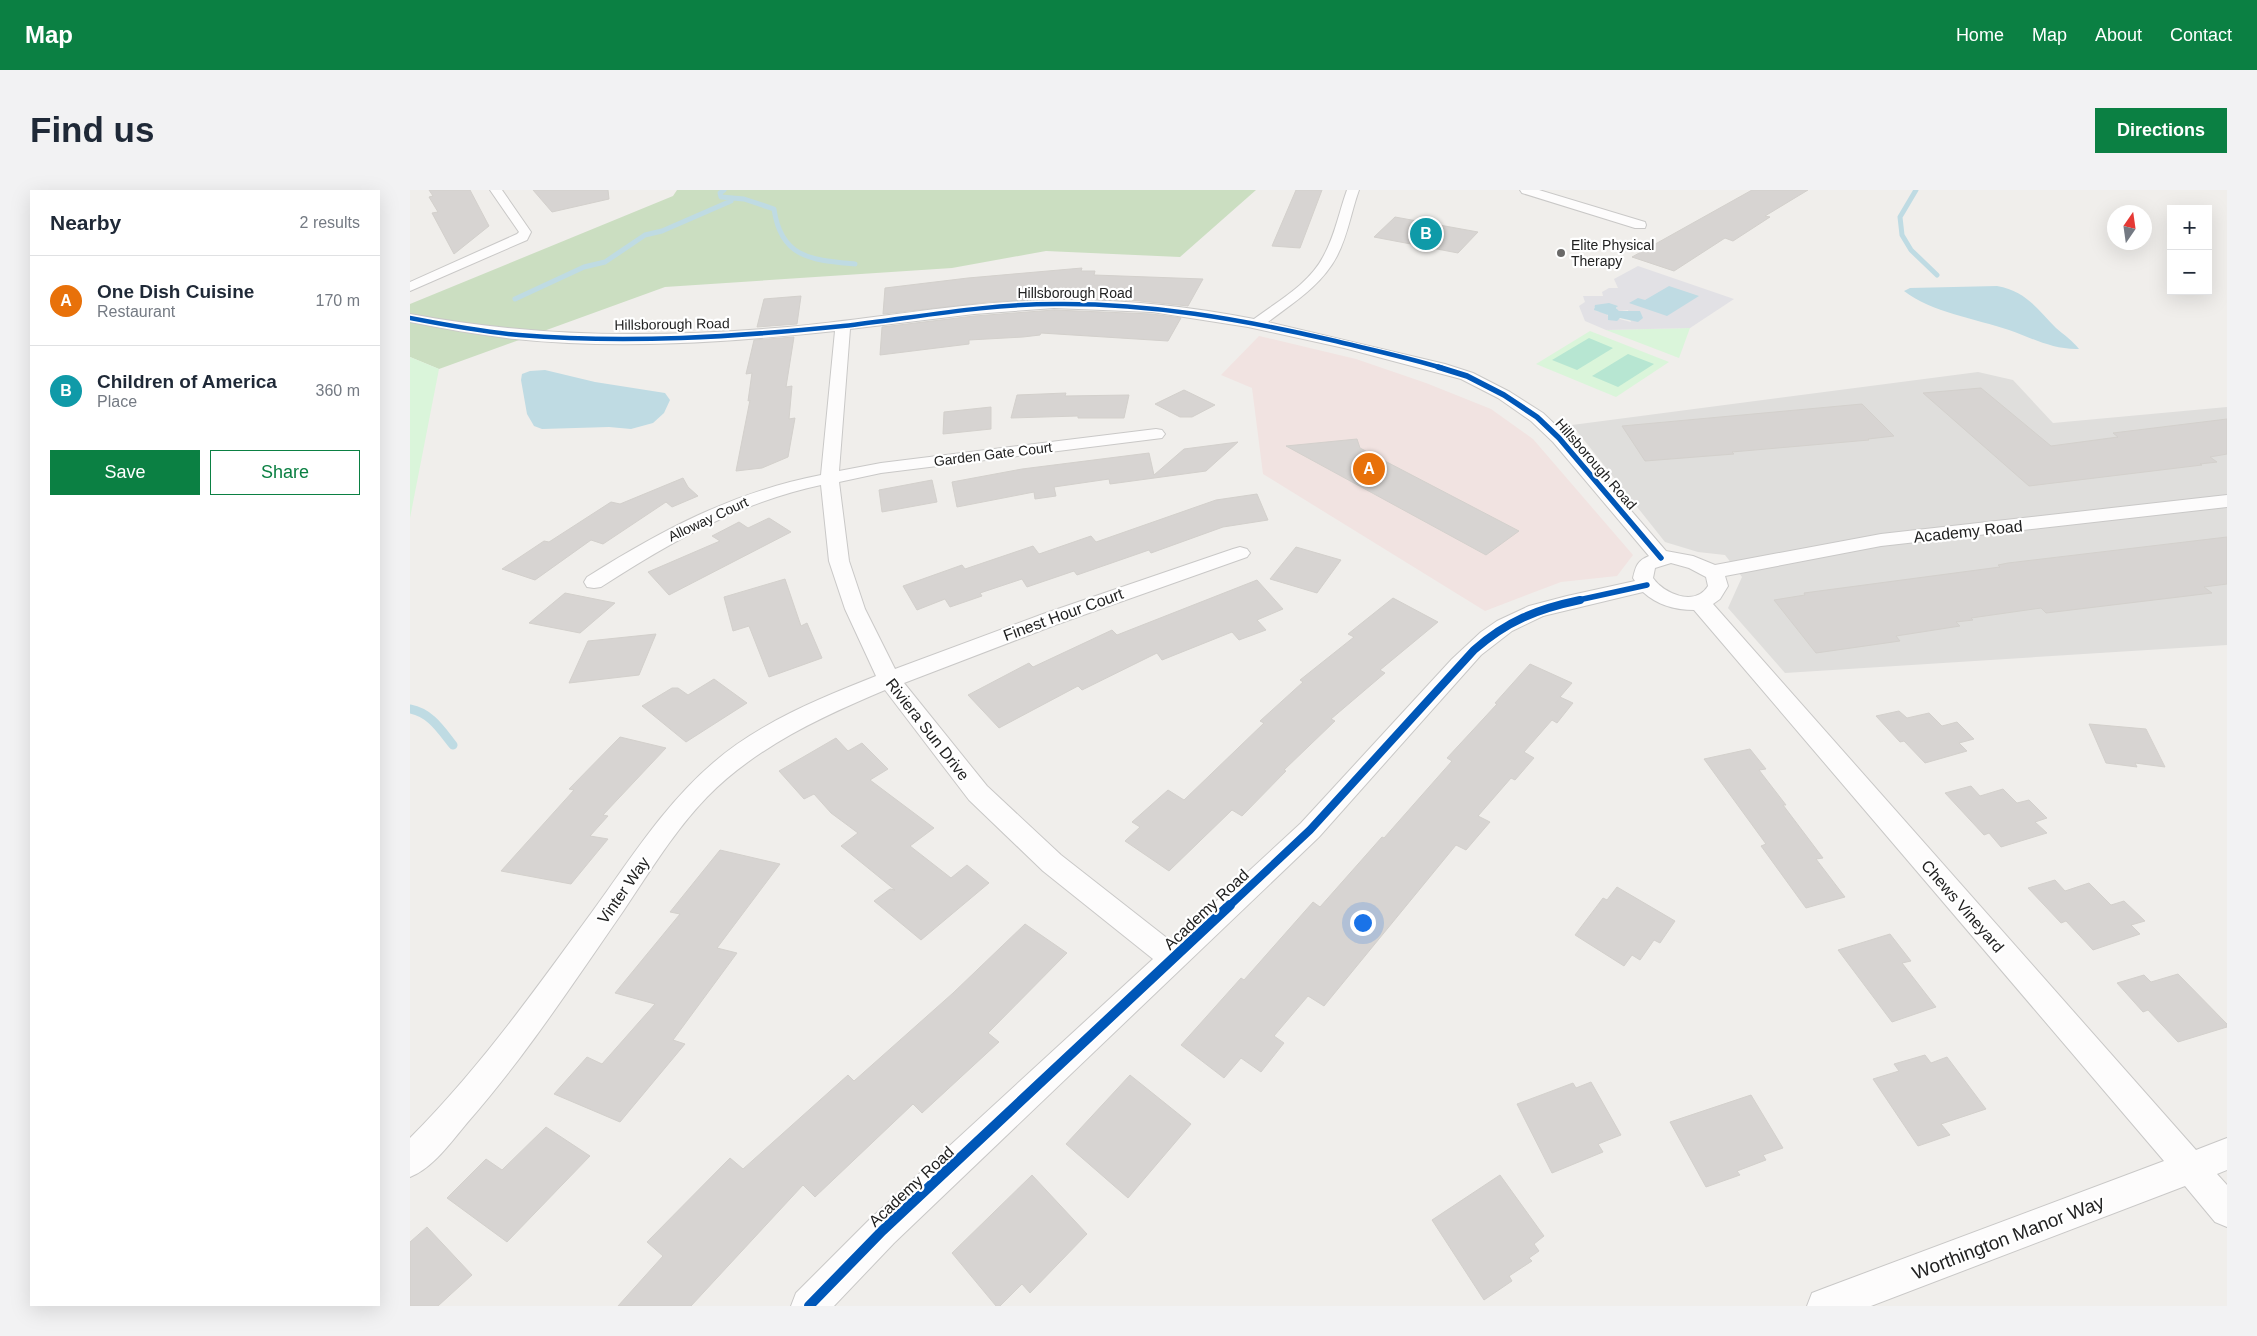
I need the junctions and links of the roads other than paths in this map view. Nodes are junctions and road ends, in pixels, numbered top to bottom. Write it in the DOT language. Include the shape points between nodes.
graph roads {
  1 [pos="496,190"];
  2 [pos="1353,190"];
  3 [pos="1526,190"];
  4 [pos="1640,225"];
  5 [pos="410,287"];
  6 [pos="410,318"];
  7 [pos="1258,323"];
  8 [pos="843,326"];
  9 [pos="1156,434"];
  10 [pos="830,477"];
  11 [pos="2227,501"];
  12 [pos="1240,553"];
  13 [pos="1661,558"];
  14 [pos="1711,572"];
  15 [pos="594,582"];
  16 [pos="1647,585"];
  17 [pos="1699,602"];
  18 [pos="888,680"];
  19 [pos="1173,959"];
  20 [pos="2227,1154"];
  21 [pos="410,1161"];
  22 [pos="2191,1168"];
  23 [pos="2227,1210"];
  24 [pos="809,1306"];
  25 [pos="1825,1306"];
  1 -- 5 [label="street" via="525,232 522,237"];
  2 -- 7 [label="street" via="1337,240 1324,266"];
  3 -- 4 [label="street"];
  6 -- 8 [label="street, Hillsborough Road" via="494,331 610,338 732,336"];
  7 -- 8 [label="street, Hillsborough Road" via="1175,309 1093,304 1006,306"];
  7 -- 13 [label="street, Hillsborough Road" via="1439,367 1467,376 1504,395 1537,417 1559,438"];
  8 -- 10 [label="street, Riviera Sun Drive"];
  9 -- 10 [label="street, Garden Gate Court"];
  10 -- 15 [label="street, Alloway Court" via="791,486 719,511 644,550"];
  10 -- 18 [label="street, Riviera Sun Drive" via="839,561 855,610"];
  11 -- 14 [label="street, Academy Road" via="1881,540"];
  12 -- 18 [label="street, Finest Hour Court" via="1034,624"];
  13 -- 14 [label="street" via="1694,561"];
  13 -- 16 [label="street" via="1646,565 1643,578"];
  14 -- 17 [label="street" via="1716,579 1715,593"];
  16 -- 17 [label="street" via="1670,599"];
  16 -- 19 [label="street, Academy Road" via="1556,606 1500,628 1476,647 1310,830"];
  17 -- 22 [label="street, Chews Vineyard"];
  18 -- 19 [label="street, Riviera Sun Drive" via="978,794 1052,863"];
  18 -- 21 [label="street, Vinter Way" via="782,729 741,755 701,788 666,829 531,1020 476,1090"];
  19 -- 24 [label="street, Academy Road" via="882,1232"];
  20 -- 22 [label="street, Worthington Manor Way"];
  22 -- 23 [label="street, Chews Vineyard"];
  22 -- 25 [label="street, Worthington Manor Way"];
}
